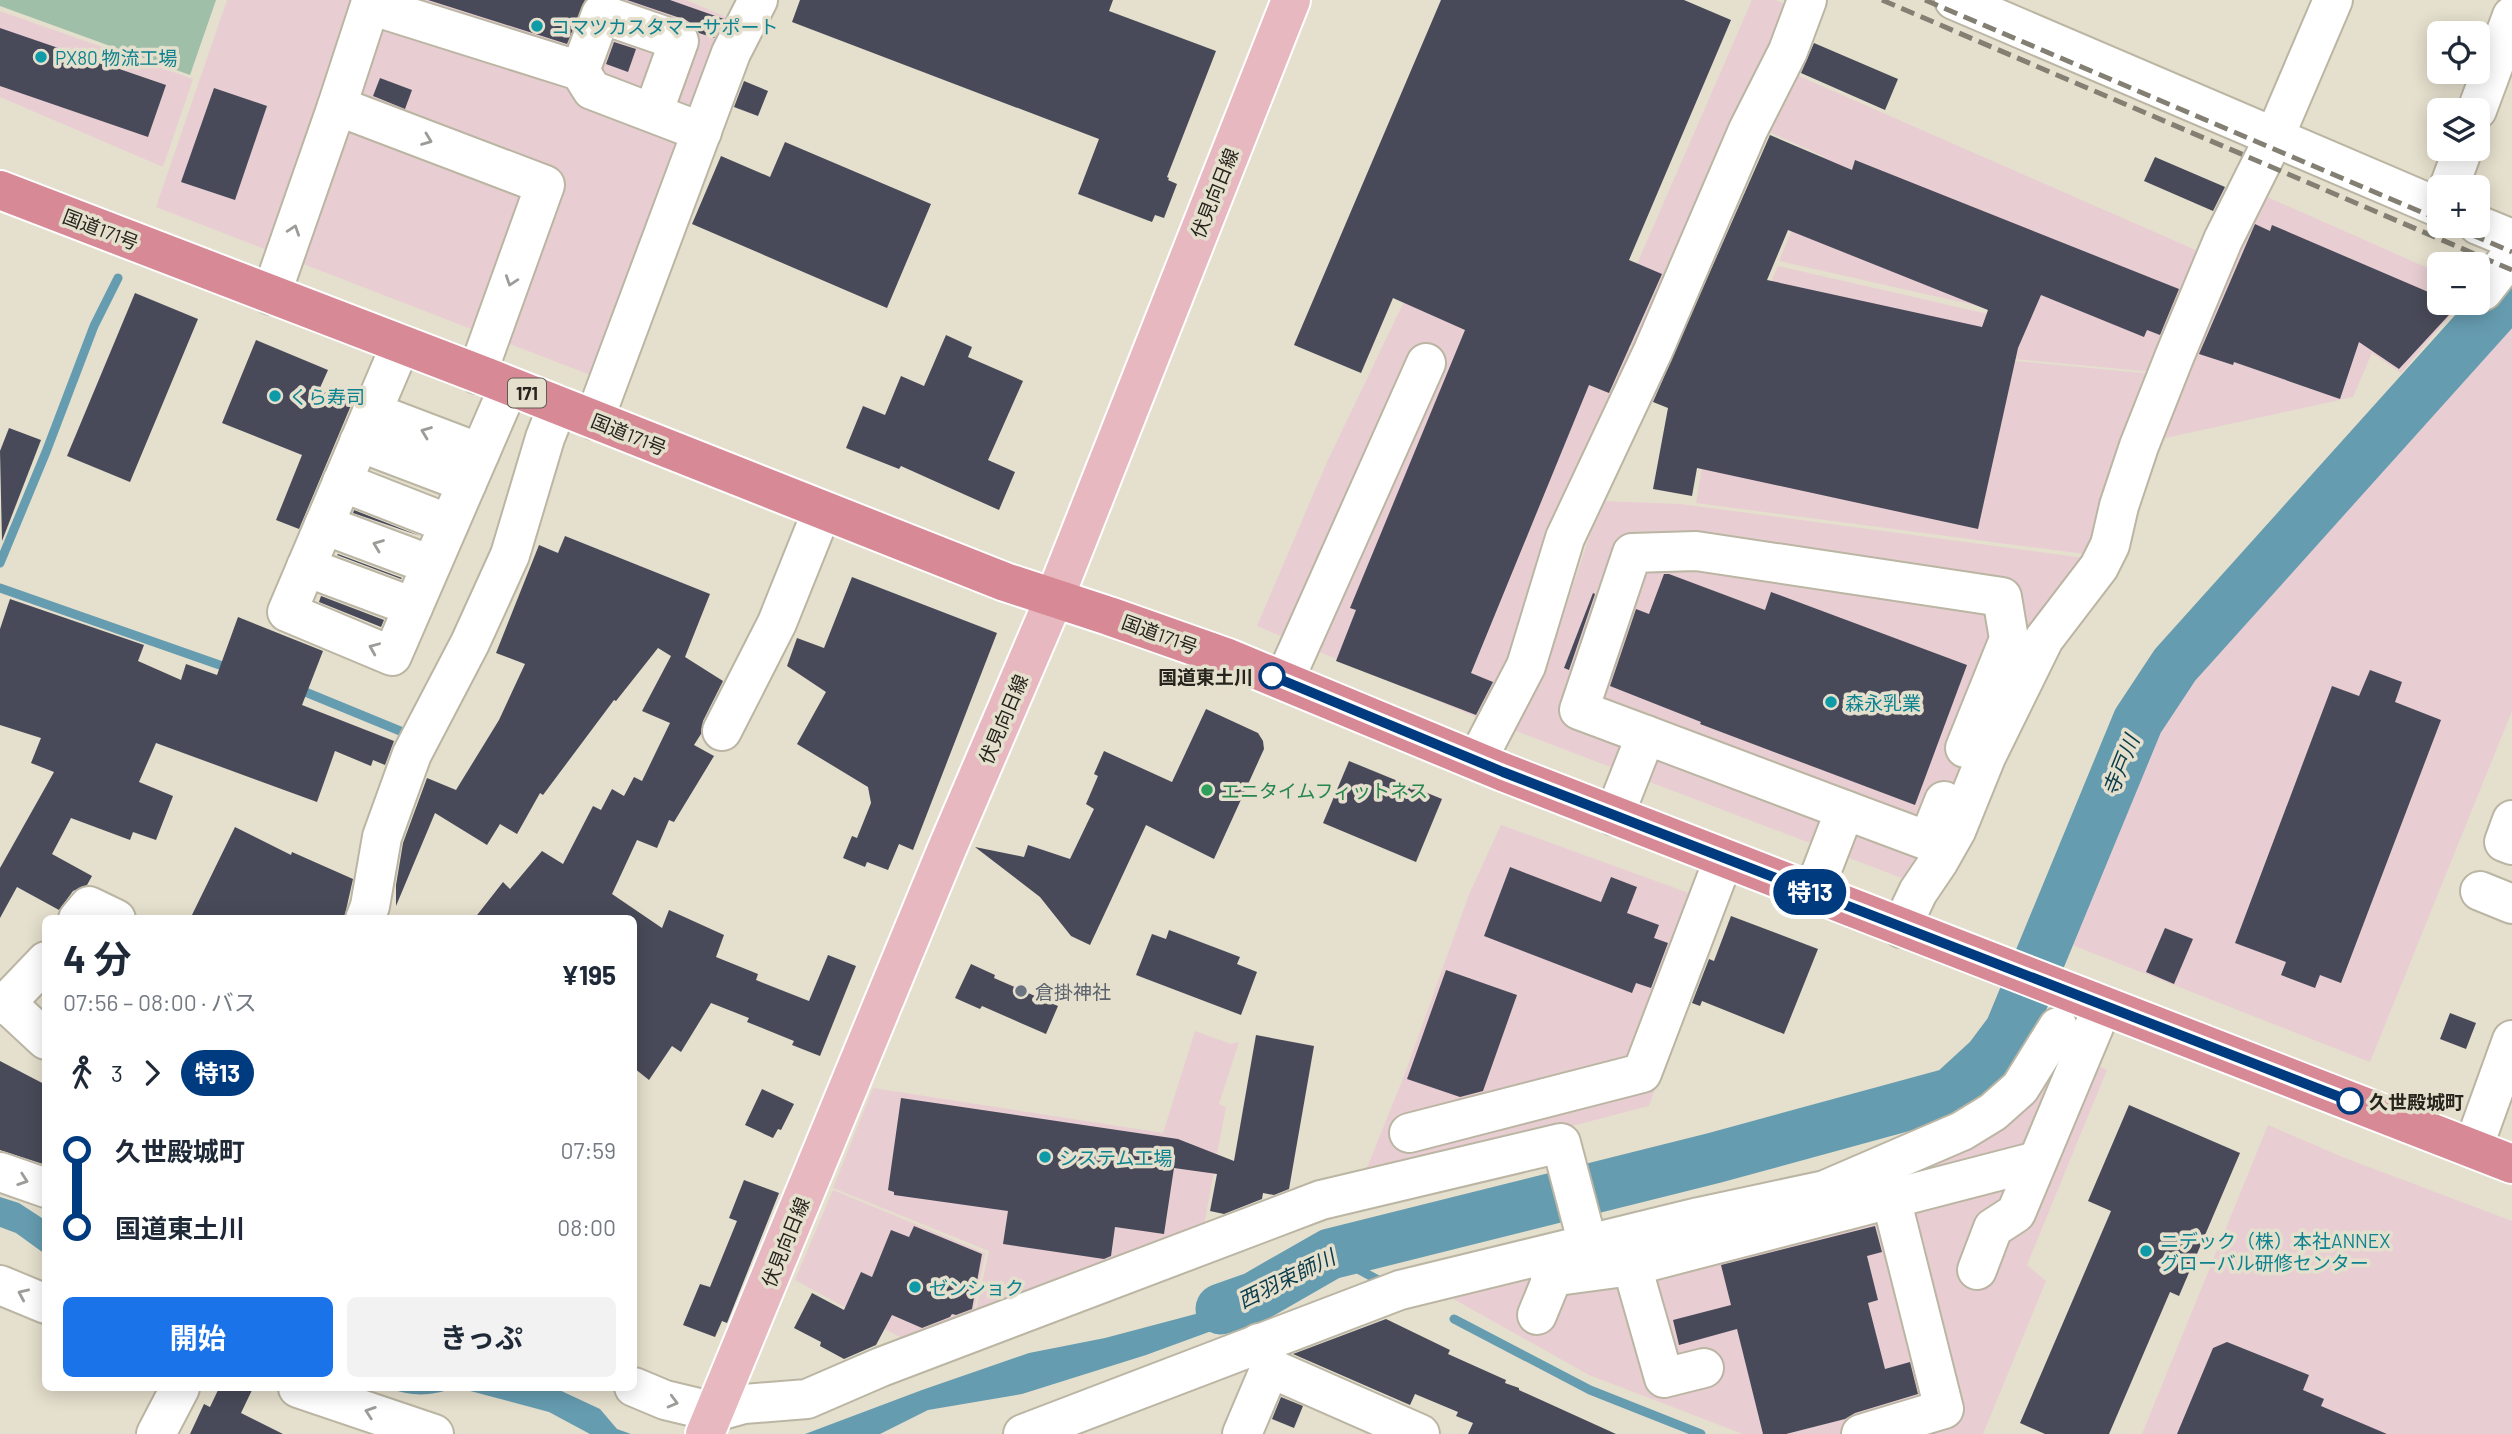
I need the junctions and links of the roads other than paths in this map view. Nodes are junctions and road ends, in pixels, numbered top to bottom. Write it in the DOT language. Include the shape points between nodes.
graph roads {
  1 [pos="758,0"];
  2 [pos="1291,0"];
  3 [pos="1807,0"];
  4 [pos="1954,0"];
  5 [pos="2333,0"];
  6 [pos="1999,9"];
  7 [pos="2512,16"];
  8 [pos="580,72"];
  9 [pos="2481,98"];
  10 [pos="337,106"];
  11 [pos="653,113"];
  12 [pos="702,132"];
  13 [pos="2274,138"];
  14 [pos="0,190"];
  15 [pos="2427,203"];
  16 [pos="2490,230"];
  17 [pos="2512,239"];
  18 [pos="2512,254"];
  19 [pos="2490,282"];
  20 [pos="271,295"];
  21 [pos="401,344"];
  22 [pos="1426,363"];
  23 [pos="493,380"];
  24 [pos="558,405"];
  25 [pos="594,420"];
  26 [pos="366,427"];
  27 [pos="473,468"];
  28 [pos="342,482"];
  29 [pos="822,511"];
  30 [pos="324,524"];
  31 [pos="449,524"];
  32 [pos="431,565"];
  33 [pos="306,567"];
  34 [pos="1054,599"];
  35 [pos="413,607"];
  36 [pos="1284,681"];
  37 [pos="722,731"];
  38 [pos="1646,734"];
  39 [pos="1477,760"];
  40 [pos="1845,810"];
  41 [pos="1614,816"];
  42 [pos="2512,820"];
  43 [pos="2512,845"];
  44 [pos="1724,858"];
  45 [pos="1813,893"];
  46 [pos="81,915"];
  47 [pos="108,915"];
  48 [pos="367,915"];
  49 [pos="1901,928"];
  50 [pos="42,965"];
  51 [pos="3,1004"];
  52 [pos="2103,1005"];
  53 [pos="2058,1027"];
  54 [pos="42,1037"];
  55 [pos="2512,1040"];
  56 [pos="1409,1133"];
  57 [pos="2473,1149"];
  58 [pos="2038,1161"];
  59 [pos="2512,1164"];
  60 [pos="0,1172"];
  61 [pos="42,1187"];
  62 [pos="1891,1198"];
  63 [pos="1588,1245"];
  64 [pos="1632,1266"];
  65 [pos="1976,1270"];
  66 [pos="1553,1276"];
  67 [pos="0,1284"];
  68 [pos="1477,1294"];
  69 [pos="42,1302"];
  70 [pos="1537,1315"];
  71 [pos="1264,1356"];
  72 [pos="1704,1368"];
  73 [pos="637,1388"];
  74 [pos="178,1391"];
  75 [pos="307,1391"];
  76 [pos="710,1423"];
  77 [pos="156,1434"];
  78 [pos="434,1434"];
  79 [pos="1024,1434"];
  80 [pos="1242,1434"];
  81 [pos="1420,1434"];
  82 [pos="1861,1434"];
  1 -- 12 [label="street" via="731,53"];
  2 -- 34 [label="main road, 伏見向日線"];
  3 -- 39 [label="street" via="1788,51 1565,538 1527,666"];
  4 -- 6 [label="street"];
  5 -- 13 [label="street"];
  6 -- 13 [label="street"];
  7 -- 9 [label="street"];
  8 -- 10 [label="street" via="370,5"];
  8 -- 11 [label="street" via="592,90"];
  8 -- 11 [label="street" via="601,14 678,41"];
  20 -- 10 [label="street, one-way"];
  10 -- 23 [label="street, one-way" via="545,186"];
  11 -- 12 [label="street"];
  12 -- 25 [label="street"];
  13 -- 15 [label="street"];
  13 -- 49 [label="street" via="2222,240 2175,355 2139,446 2110,545 2099,567 2044,639 1955,831"];
  14 -- 20 [label="highway, 国道171号 / 171"];
  16 -- 17 [label="street"];
  18 -- 19 [label="street"];
  20 -- 21 [label="highway, 国道171号 / 171"];
  21 -- 23 [label="highway, 国道171号 / 171"];
  21 -- 26 [label="street"];
  22 -- 36 [label="street"];
  23 -- 24 [label="highway, 国道171号 / 171"];
  23 -- 27 [label="street"];
  24 -- 25 [label="highway, 国道171号 / 171"];
  24 -- 48 [label="street" via="510,555 412,754 382,837"];
  25 -- 29 [label="highway, 国道171号 / 171"];
  27 -- 26 [label="street, one-way"];
  26 -- 28 [label="street"];
  27 -- 31 [label="street"];
  28 -- 30 [label="street"];
  28 -- 31 [label="street"];
  29 -- 34 [label="highway, 国道171号 / 171"];
  29 -- 37 [label="street" via="777,623"];
  32 -- 30 [label="street, one-way"];
  30 -- 33 [label="street"];
  31 -- 32 [label="street"];
  32 -- 35 [label="street"];
  33 -- 35 [label="street"];
  35 -- 33 [label="street, one-way" via="392,656 287,611"];
  34 -- 36 [label="highway, 国道171号 / 171"];
  34 -- 76 [label="main road, 伏見向日線"];
  36 -- 39 [label="highway, 国道171号 / 171"];
  38 -- 40 [label="street"];
  38 -- 40 [label="street" via="1579,710 1632,553 1696,551 2003,597 2009,639 1928,841"];
  38 -- 41 [label="street"];
  39 -- 41 [label="highway, 国道171号 / 171"];
  40 -- 45 [label="street"];
  41 -- 44 [label="highway, 国道171号 / 171"];
  42 -- 43 [label="street" via="2504,842"];
  44 -- 45 [label="highway, 国道171号 / 171"];
  44 -- 56 [label="street" via="1642,1073"];
  45 -- 49 [label="highway, 国道171号 / 171"];
  46 -- 47 [label="street" via="89,906"];
  49 -- 52 [label="highway, 国道171号 / 171"];
  50 -- 51 [label="street"];
  51 -- 54 [label="street"];
  52 -- 57 [label="highway, 国道171号 / 171"];
  52 -- 58 [label="street"];
  53 -- 63 [label="street" via="2020,1088 1962,1131 1825,1190"];
  55 -- 57 [label="street"];
  57 -- 59 [label="highway, 国道171号 / 171"];
  58 -- 62 [label="street"];
  58 -- 65 [label="street" via="2016,1213 1993,1228"];
  60 -- 61 [label="street, one-way"];
  62 -- 64 [label="street"];
  62 -- 82 [label="street" via="1944,1409"];
  63 -- 71 [label="street" via="1401,1290"];
  63 -- 76 [label="street" via="1561,1143 1321,1200 807,1399 744,1404"];
  64 -- 66 [label="street"];
  64 -- 72 [label="street" via="1664,1378"];
  66 -- 68 [label="street"];
  66 -- 70 [label="street"];
  69 -- 67 [label="street, one-way"];
  71 -- 79 [label="street"];
  71 -- 80 [label="street"];
  71 -- 81 [label="street"];
  73 -- 76 [label="street, one-way"];
  74 -- 77 [label="street"];
  78 -- 75 [label="street, one-way"];
}
